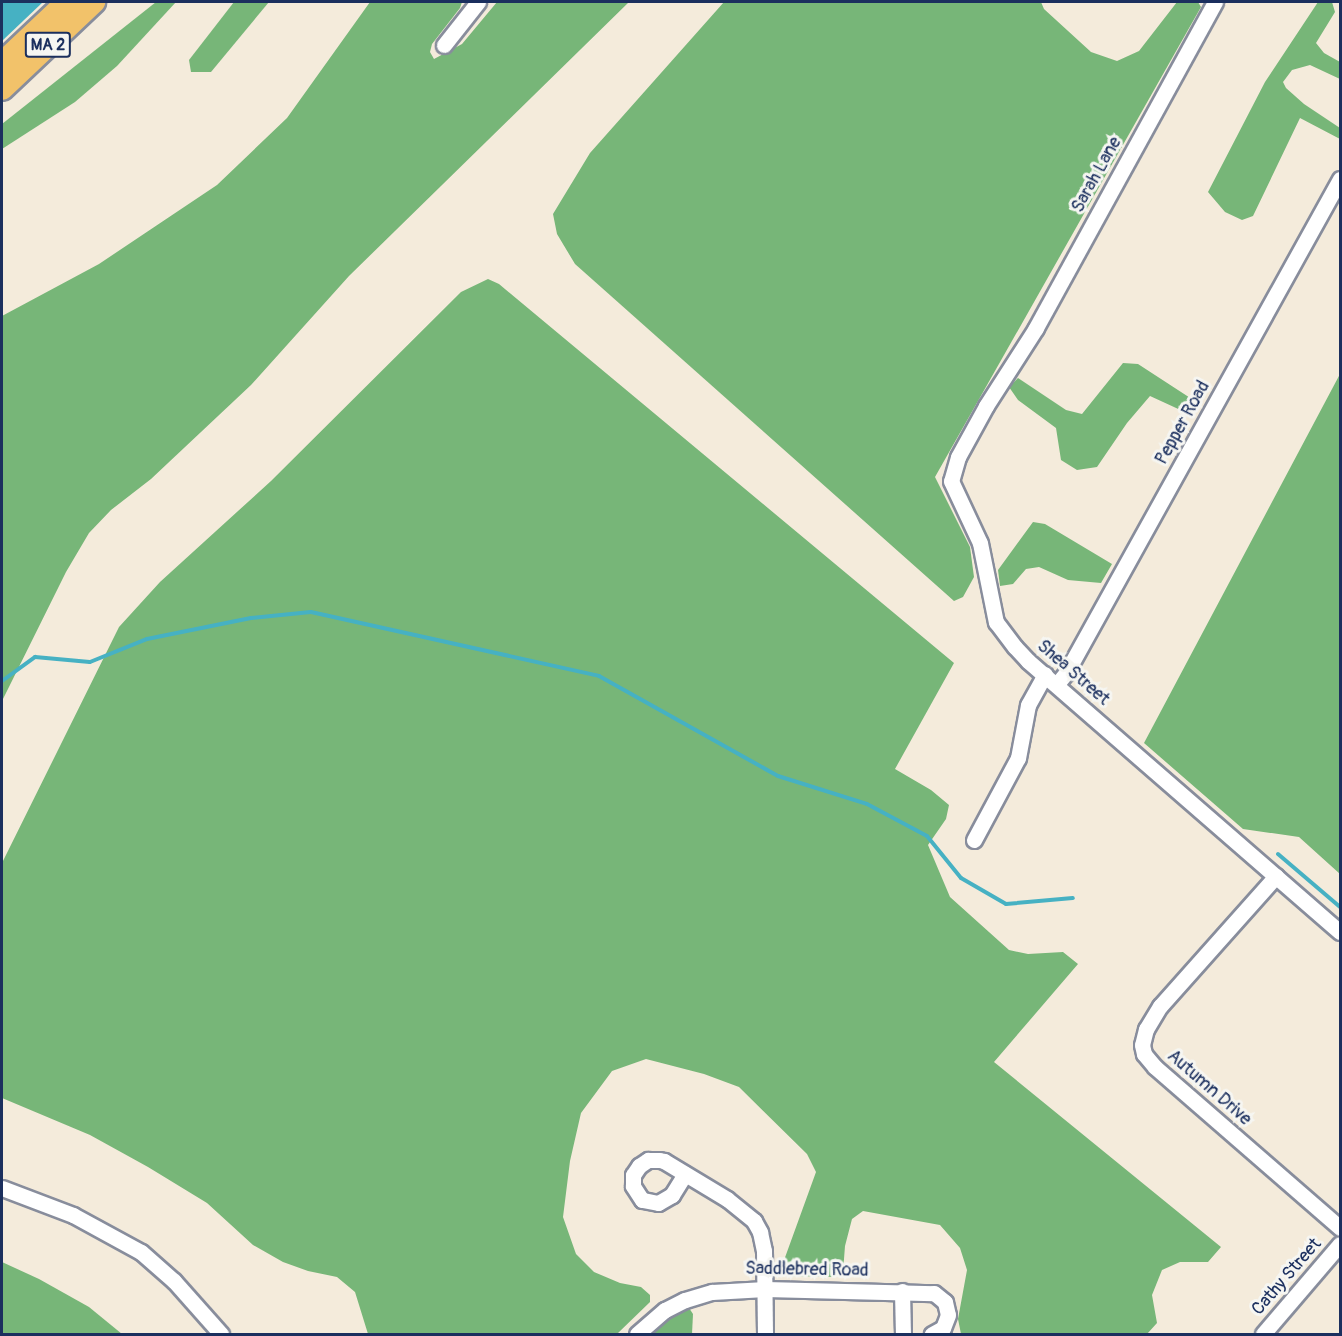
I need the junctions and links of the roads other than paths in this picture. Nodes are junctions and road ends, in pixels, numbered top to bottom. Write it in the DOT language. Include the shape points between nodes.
graph roads {
  1 [pos="67,2"];
  2 [pos="94,2"];
  3 [pos="478,2"];
  4 [pos="1215,2"];
  5 [pos="444,45"];
  6 [pos="2,63"];
  7 [pos="2,89"];
  8 [pos="1341,179"];
  9 [pos="1010,366"];
  10 [pos="1045,674"];
  11 [pos="1058,684"];
  12 [pos="974,840"];
  13 [pos="1276,876"];
  14 [pos="1341,932"];
  15 [pos="685,1174"];
  16 [pos="2,1188"];
  17 [pos="1341,1228"];
  18 [pos="1341,1244"];
  19 [pos="765,1289"];
  20 [pos="902,1291"];
  21 [pos="908,1334"];
  22 [pos="221,1335"];
  23 [pos="637,1335"];
  24 [pos="765,1335"];
  25 [pos="932,1335"];
  26 [pos="1263,1335"];
  1 -- 6 [label="highway, MA 2"];
  2 -- 7 [label="highway, MA 2"];
  3 -- 5 [label="street"];
  4 -- 9 [label="street, Sarah Lane" via="1036,328"];
  8 -- 11 [label="street, Pepper Road"];
  9 -- 10 [label="street, Shea Street" via="958,457 951,482 980,543 996,622 1028,661"];
  10 -- 11 [label="street, Shea Street"];
  10 -- 12 [label="street" via="1028,705 1018,758"];
  11 -- 13 [label="street, Shea Street"];
  13 -- 14 [label="street, Shea Street"];
  13 -- 17 [label="street, Autumn Drive" via="1160,1006 1146,1029 1142,1046 1155,1068"];
  15 -- 19 [label="street" via="754,1221 764,1251"];
  16 -- 22 [label="street" via="73,1215 141,1252 174,1281"];
  18 -- 26 [label="street, Cathy Street"];
  19 -- 20 [label="street, Saddlebred Road"];
  19 -- 23 [label="street, Saddlebred Road" via="712,1292 686,1300 665,1310"];
  19 -- 24 [label="street"];
  20 -- 21 [label="street"];
  20 -- 25 [label="street, Saddlebred Road" via="934,1293 945,1302 946,1322"];
}
